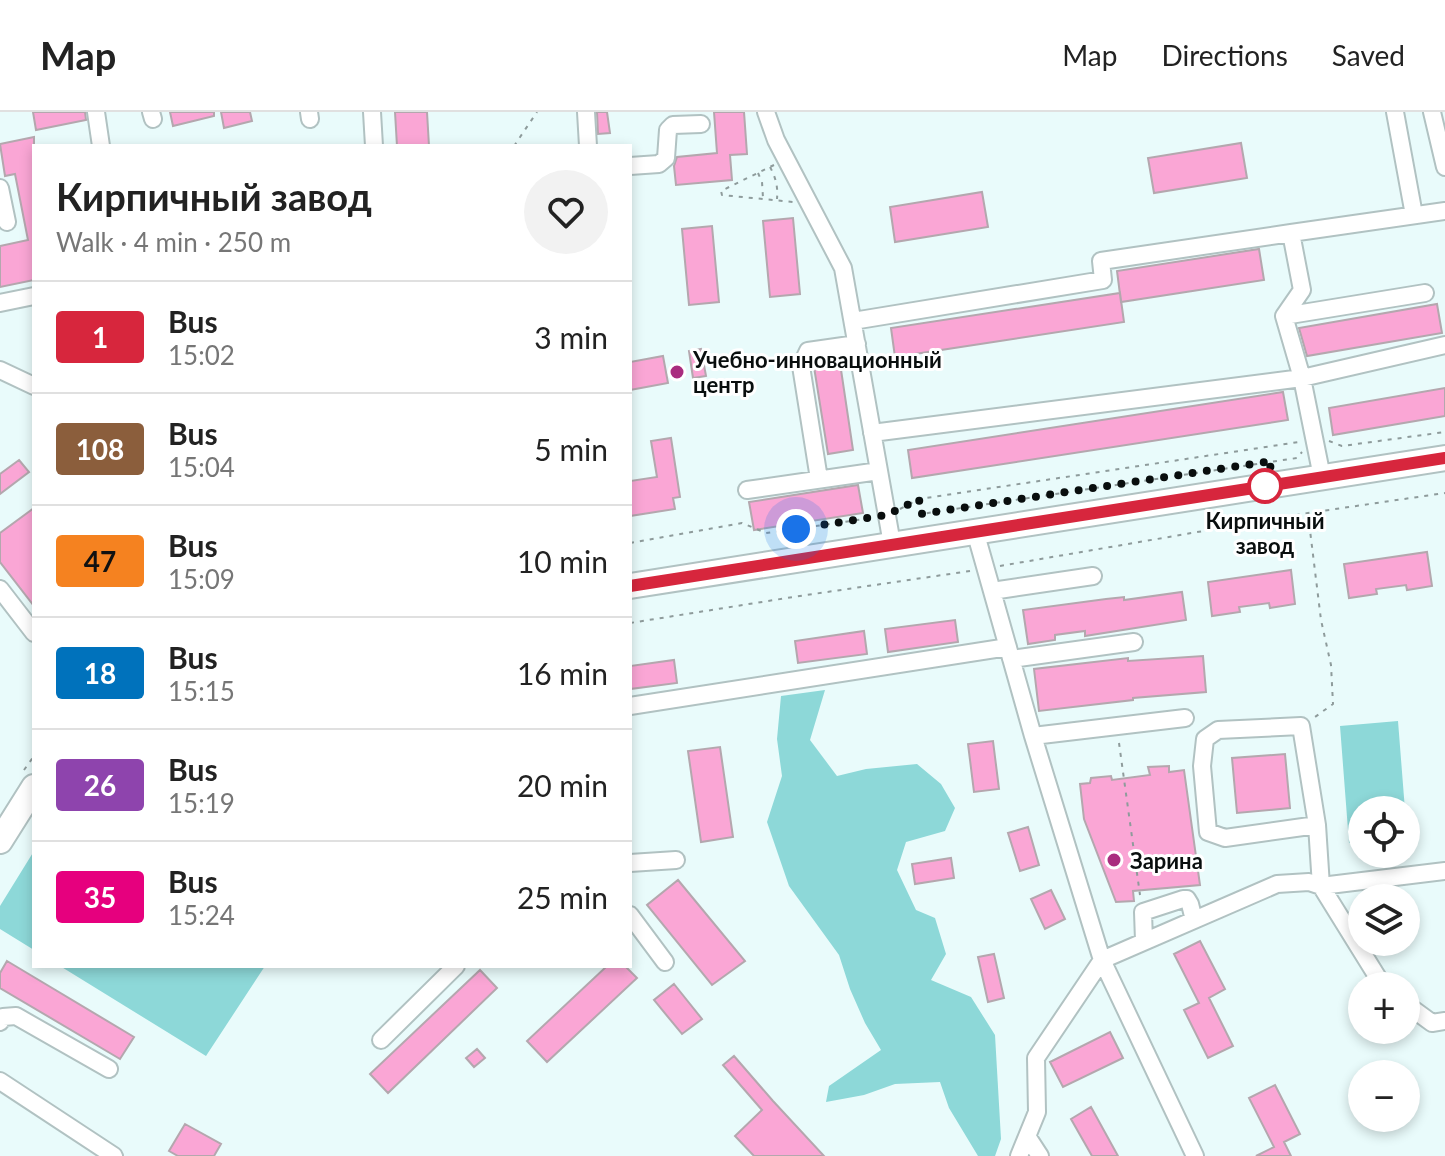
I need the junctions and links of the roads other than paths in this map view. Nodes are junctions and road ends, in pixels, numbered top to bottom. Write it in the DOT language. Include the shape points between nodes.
graph roads {
  1 [pos="96,112"];
  2 [pos="372,112"];
  3 [pos="586,112"];
  4 [pos="766,112"];
  5 [pos="1395,112"];
  6 [pos="1432,112"];
  7 [pos="701,124"];
  8 [pos="1442,134"];
  9 [pos="101,144"];
  10 [pos="374,144"];
  11 [pos="588,144"];
  12 [pos="632,166"];
  13 [pos="1445,167"];
  14 [pos="0,188"];
  15 [pos="1445,211"];
  16 [pos="1414,215"];
  17 [pos="7,222"];
  18 [pos="1291,233"];
  19 [pos="1425,293"];
  20 [pos="32,296"];
  21 [pos="0,303"];
  22 [pos="1284,316"];
  23 [pos="853,321"];
  24 [pos="857,344"];
  25 [pos="1445,345"];
  26 [pos="0,370"];
  27 [pos="1302,378"];
  28 [pos="32,385"];
  29 [pos="872,433"];
  30 [pos="1445,458"];
  31 [pos="879,471"];
  32 [pos="1322,477"];
  33 [pos="819,479"];
  34 [pos="747,490"];
  35 [pos="975,531"];
  36 [pos="892,544"];
  37 [pos="1093,576"];
  38 [pos="632,586"];
  39 [pos="0,589"];
  40 [pos="992,591"];
  41 [pos="32,630"];
  42 [pos="1134,642"];
  43 [pos="1010,653"];
  44 [pos="632,706"];
  45 [pos="1185,718"];
  46 [pos="1033,736"];
  47 [pos="32,790"];
  48 [pos="1317,825"];
  49 [pos="0,841"];
  50 [pos="676,860"];
  51 [pos="632,863"];
  52 [pos="1445,871"];
  53 [pos="1321,886"];
  54 [pos="632,918"];
  55 [pos="1194,920"];
  56 [pos="1144,941"];
  57 [pos="1102,960"];
  58 [pos="665,962"];
  59 [pos="454,968"];
  60 [pos="1374,972"];
  61 [pos="1420,1014"];
  62 [pos="1445,1021"];
  63 [pos="0,1022"];
  64 [pos="381,1040"];
  65 [pos="109,1069"];
  66 [pos="0,1081"];
  67 [pos="1027,1136"];
  68 [pos="114,1156"];
  69 [pos="1019,1156"];
  70 [pos="1040,1156"];
  71 [pos="1195,1156"];
  1 -- 9 [label="street"];
  2 -- 10 [label="street"];
  3 -- 11 [label="street"];
  4 -- 23 [label="street" via="778,163 809,204 843,268"];
  5 -- 16 [label="street"];
  6 -- 8 [label="street"];
  7 -- 12 [label="street" via="673,125 666,158 659,164"];
  8 -- 13 [label="street"];
  14 -- 17 [label="street"];
  15 -- 16 [label="street"];
  16 -- 18 [label="street"];
  18 -- 22 [label="street" via="1302,290"];
  18 -- 23 [label="street" via="1101,261 1103,280"];
  19 -- 22 [label="street"];
  20 -- 21 [label="street"];
  22 -- 27 [label="street"];
  23 -- 24 [label="street"];
  24 -- 29 [label="street"];
  24 -- 33 [label="street" via="808,351 801,366"];
  25 -- 27 [label="street"];
  26 -- 28 [label="street"];
  27 -- 29 [label="street"];
  27 -- 32 [label="street"];
  29 -- 31 [label="street"];
  30 -- 32 [label="highway"];
  31 -- 33 [label="street"];
  31 -- 36 [label="street"];
  32 -- 35 [label="highway"];
  33 -- 34 [label="street"];
  35 -- 36 [label="highway"];
  35 -- 40 [label="street"];
  36 -- 38 [label="highway"];
  37 -- 40 [label="street"];
  39 -- 41 [label="street"];
  40 -- 43 [label="street"];
  42 -- 43 [label="street"];
  43 -- 44 [label="street"];
  43 -- 46 [label="street"];
  45 -- 46 [label="street"];
  46 -- 57 [label="street"];
  47 -- 49 [label="highway"];
  48 -- 48 [label="street" via="1301,726 1218,730 1205,739 1208,832 1225,838"];
  48 -- 53 [label="street"];
  50 -- 51 [label="street"];
  52 -- 53 [label="street"];
  53 -- 55 [label="street" via="1277,884"];
  53 -- 60 [label="street"];
  54 -- 58 [label="street"];
  55 -- 56 [label="street"];
  55 -- 56 [label="street" via="1187,899 1143,912"];
  56 -- 57 [label="street"];
  57 -- 67 [label="street" via="1036,1058 1037,1112"];
  57 -- 71 [label="street"];
  59 -- 64 [label="street"];
  61 -- 62 [label="street" via="1432,1023"];
  63 -- 65 [label="street" via="16,1016"];
  66 -- 68 [label="street"];
  67 -- 69 [label="street"];
  67 -- 70 [label="street"];
}
